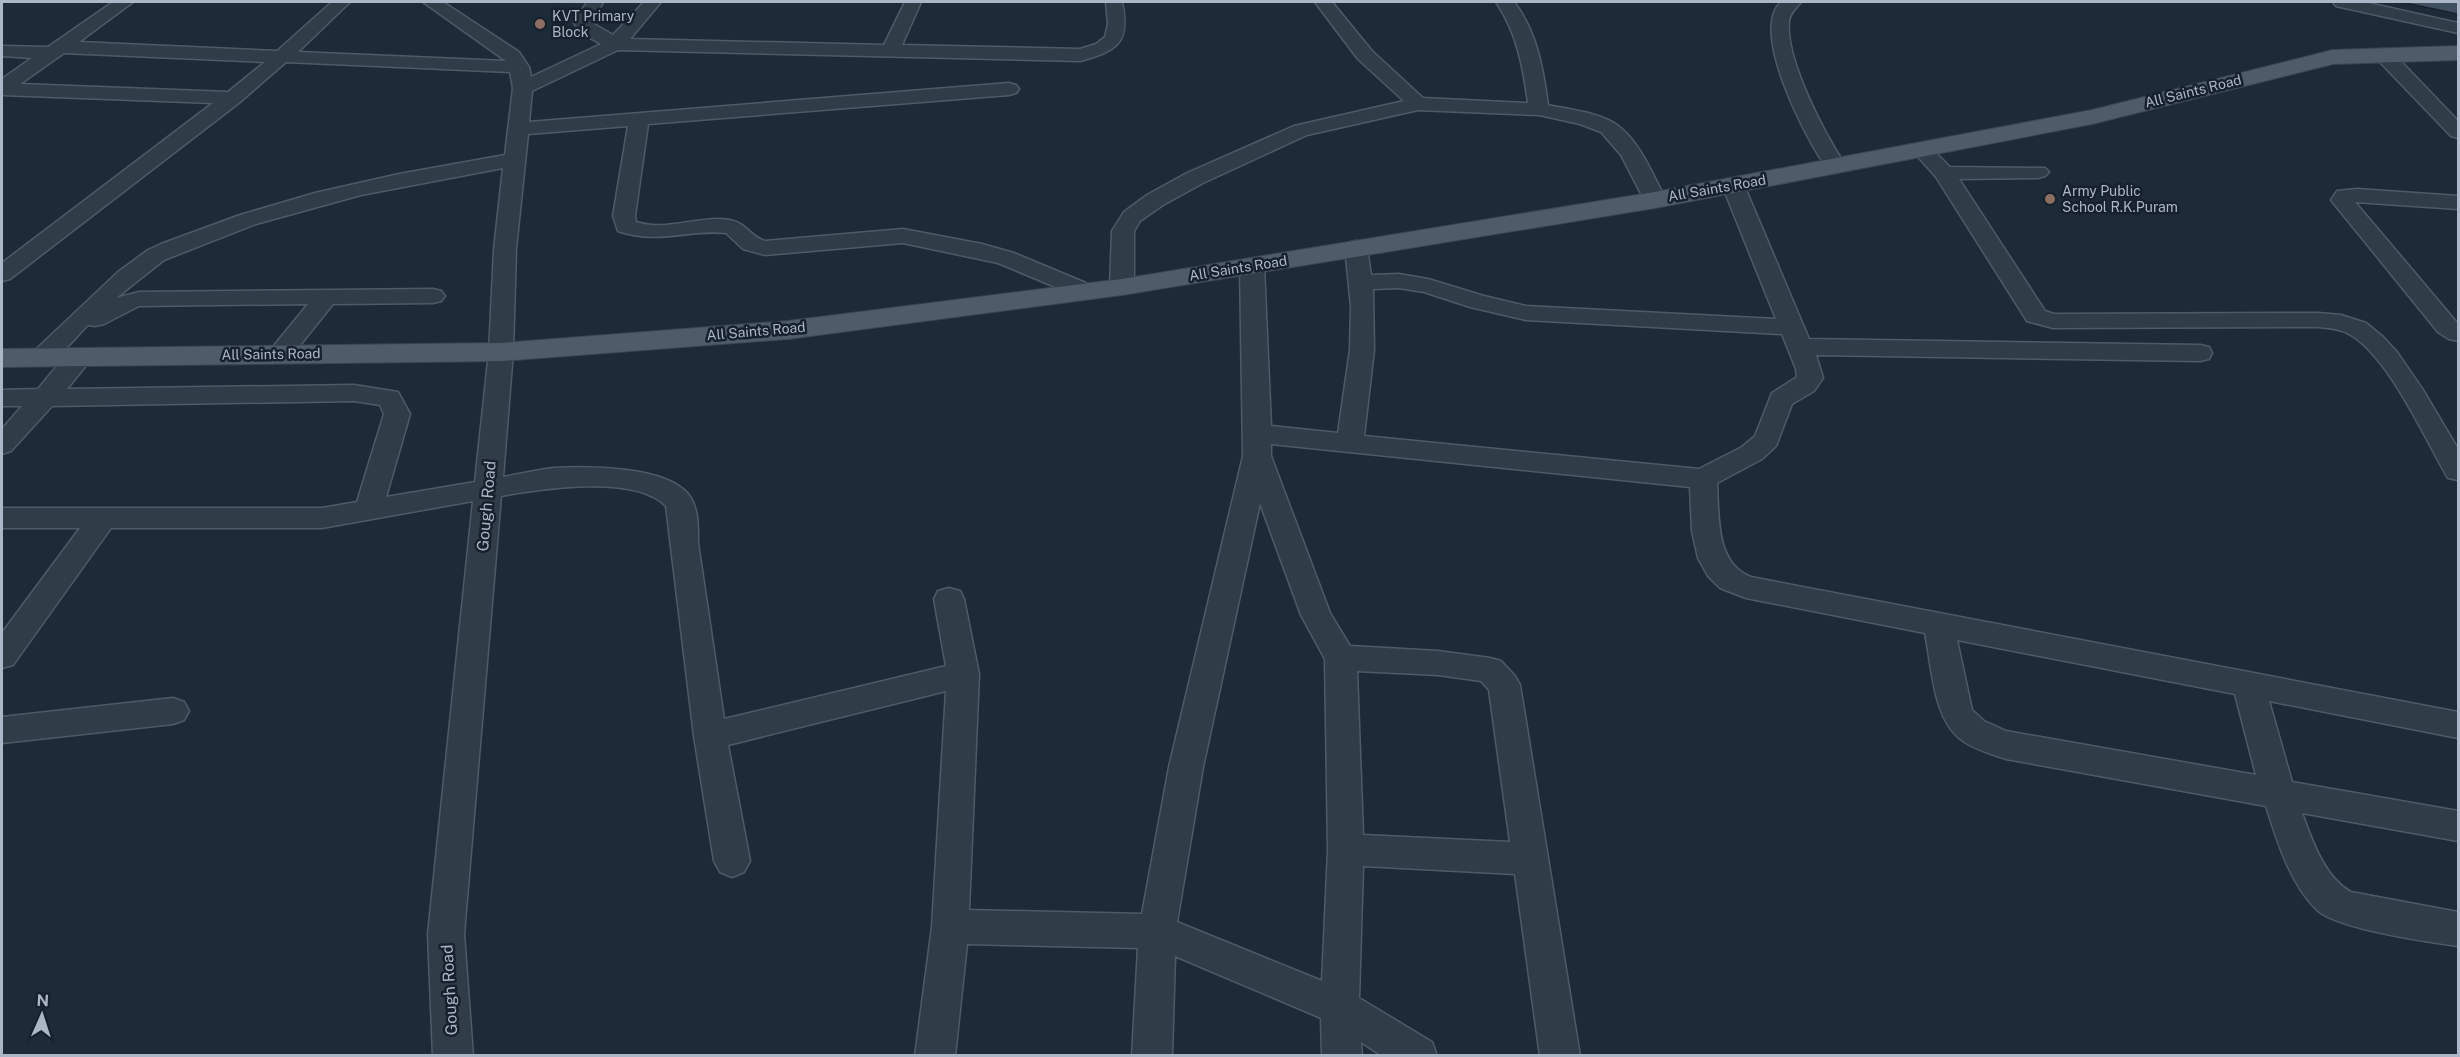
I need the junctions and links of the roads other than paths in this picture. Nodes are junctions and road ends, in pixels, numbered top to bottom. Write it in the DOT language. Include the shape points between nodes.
graph roads {
  1 [pos="124,2"];
  2 [pos="342,2"];
  3 [pos="432,2"];
  4 [pos="595,2"];
  5 [pos="653,2"];
  6 [pos="913,2"];
  7 [pos="1114,2"];
  8 [pos="1323,2"];
  9 [pos="1505,2"];
  10 [pos="1792,2"];
  11 [pos="2342,2"];
  12 [pos="2458,28"];
  13 [pos="615,44"];
  14 [pos="57,50"];
  15 [pos="2,51"];
  16 [pos="890,51"];
  17 [pos="2458,53"];
  18 [pos="2427,54"];
  19 [pos="2384,55"];
  20 [pos="282,56"];
  21 [pos="2458,61"];
  22 [pos="519,67"];
  23 [pos="523,88"];
  24 [pos="2,89"];
  25 [pos="1009,89"];
  26 [pos="232,98"];
  27 [pos="1418,104"];
  28 [pos="1539,109"];
  29 [pos="639,118"];
  30 [pos="519,129"];
  31 [pos="2458,132"];
  32 [pos="1922,150"];
  33 [pos="515,160"];
  34 [pos="1835,166"];
  35 [pos="2038,172"];
  36 [pos="1944,173"];
  37 [pos="1733,185"];
  38 [pos="1655,200"];
  39 [pos="2458,202"];
  40 [pos="1356,248"];
  41 [pos="1252,266"];
  42 [pos="2,274"];
  43 [pos="1361,283"];
  44 [pos="1122,288"];
  45 [pos="1085,291"];
  46 [pos="433,296"];
  47 [pos="326,298"];
  48 [pos="79,321"];
  49 [pos="2458,334"];
  50 [pos="1795,337"];
  51 [pos="501,352"];
  52 [pos="280,353"];
  53 [pos="2200,353"];
  54 [pos="40,357"];
  55 [pos="2,358"];
  56 [pos="80,358"];
  57 [pos="44,397"];
  58 [pos="2,398"];
  59 [pos="1350,443"];
  60 [pos="2,445"];
  61 [pos="1258,445"];
  62 [pos="2458,471"];
  63 [pos="1703,479"];
  64 [pos="487,490"];
  65 [pos="368,511"];
  66 [pos="2,518"];
  67 [pos="102,519"];
  68 [pos="949,599"];
  69 [pos="1939,626"];
  70 [pos="2,656"];
  71 [pos="1341,658"];
  72 [pos="963,674"];
  73 [pos="2248,684"];
  74 [pos="173,711"];
  75 [pos="2458,725"];
  76 [pos="2,730"];
  77 [pos="710,736"];
  78 [pos="2279,794"];
  79 [pos="2458,826"];
  80 [pos="1346,850"];
  81 [pos="1531,859"];
  82 [pos="732,861"];
  83 [pos="950,927"];
  84 [pos="2458,929"];
  85 [pos="1157,931"];
  86 [pos="1340,1007"];
  87 [pos="453,1056"];
  88 [pos="935,1056"];
  89 [pos="1152,1056"];
  90 [pos="1342,1056"];
  91 [pos="1418,1056"];
  92 [pos="1560,1056"];
  1 -- 14 [label="street"];
  2 -- 20 [label="street"];
  3 -- 22 [label="street" via="502,48"];
  4 -- 13 [label="street" via="583,23"];
  5 -- 13 [label="street"];
  6 -- 16 [label="street"];
  7 -- 16 [label="street" via="1118,28 1114,38 1093,52 1071,55"];
  8 -- 27 [label="street" via="1365,55"];
  9 -- 28 [label="street" via="1520,27"];
  10 -- 34 [label="street" via="1785,7 1780,21 1784,56 1816,137"];
  11 -- 12 [label="street"];
  13 -- 16 [label="street"];
  13 -- 23 [label="street"];
  14 -- 15 [label="street"];
  14 -- 20 [label="street"];
  14 -- 24 [label="street"];
  17 -- 18 [label="main road, All Saints Road"];
  18 -- 19 [label="main road, All Saints Road"];
  18 -- 21 [label="street"];
  19 -- 31 [label="street"];
  19 -- 32 [label="main road, All Saints Road" via="2333,57 2092,117"];
  20 -- 22 [label="street"];
  20 -- 26 [label="street"];
  22 -- 23 [label="street, Gough Road"];
  23 -- 30 [label="street, Gough Road"];
  24 -- 26 [label="street"];
  25 -- 29 [label="street"];
  26 -- 42 [label="street"];
  27 -- 28 [label="street"];
  27 -- 44 [label="street" via="1301,130 1155,200 1132,217 1123,231"];
  28 -- 38 [label="street" via="1608,128 1630,154"];
  29 -- 30 [label="street"];
  29 -- 45 [label="street" via="624,216 626,226 634,230 731,227 752,244 765,248 903,236 1006,258"];
  30 -- 33 [label="street, Gough Road"];
  32 -- 34 [label="main road, All Saints Road"];
  32 -- 36 [label="street"];
  33 -- 48 [label="street" via="369,185 252,217 156,255"];
  33 -- 51 [label="street, Gough Road" via="505,249"];
  34 -- 37 [label="main road, All Saints Road"];
  35 -- 36 [label="street"];
  36 -- 62 [label="street" via="2036,316 2053,321 2318,320 2352,326 2363,332 2391,362"];
  37 -- 38 [label="main road, All Saints Road"];
  37 -- 50 [label="street"];
  38 -- 40 [label="main road, All Saints Road"];
  39 -- 49 [label="street" via="2357,195 2342,200 2447,327"];
  40 -- 41 [label="main road, All Saints Road"];
  40 -- 43 [label="street"];
  41 -- 44 [label="main road, All Saints Road"];
  41 -- 61 [label="street"];
  43 -- 50 [label="street" via="1399,281 1428,286 1526,313 1699,324"];
  43 -- 59 [label="street" via="1362,350"];
  44 -- 45 [label="main road, All Saints Road"];
  45 -- 51 [label="main road, All Saints Road" via="788,330"];
  46 -- 47 [label="street"];
  47 -- 48 [label="street" via="139,299 123,303 93,320"];
  47 -- 52 [label="street"];
  48 -- 54 [label="street"];
  50 -- 53 [label="street"];
  50 -- 63 [label="street" via="1810,378 1781,399 1767,440 1752,453"];
  51 -- 52 [label="main road, All Saints Road"];
  51 -- 64 [label="street, Gough Road"];
  52 -- 56 [label="main road, All Saints Road"];
  54 -- 55 [label="main road, All Saints Road"];
  54 -- 56 [label="main road, All Saints Road"];
  56 -- 57 [label="street"];
  57 -- 58 [label="street"];
  57 -- 60 [label="street"];
  57 -- 65 [label="street" via="354,393 389,398 397,414"];
  59 -- 61 [label="street"];
  59 -- 63 [label="street"];
  61 -- 71 [label="street" via="1316,615"];
  61 -- 85 [label="street" via="1186,767"];
  63 -- 69 [label="street" via="1708,542 1726,577 1746,587"];
  64 -- 65 [label="street"];
  64 -- 77 [label="street" via="588,476 652,486 669,492 678,501"];
  64 -- 87 [label="street, Gough Road" via="446,934"];
  65 -- 67 [label="street" via="322,518"];
  66 -- 67 [label="street"];
  67 -- 70 [label="street"];
  68 -- 72 [label="street"];
  69 -- 73 [label="street"];
  69 -- 78 [label="street" via="1957,715 1977,735 2006,745"];
  71 -- 80 [label="street"];
  71 -- 81 [label="street" via="1490,670 1504,684"];
  72 -- 77 [label="street"];
  72 -- 83 [label="street"];
  73 -- 75 [label="street"];
  73 -- 78 [label="street"];
  74 -- 76 [label="street"];
  77 -- 82 [label="street"];
  78 -- 79 [label="street"];
  78 -- 84 [label="street" via="2305,862 2329,898 2345,908"];
  80 -- 81 [label="street"];
  80 -- 86 [label="street"];
  81 -- 92 [label="street"];
  83 -- 85 [label="street"];
  83 -- 88 [label="street"];
  85 -- 86 [label="street"];
  85 -- 89 [label="street"];
  86 -- 90 [label="street"];
  86 -- 91 [label="street"];
}
